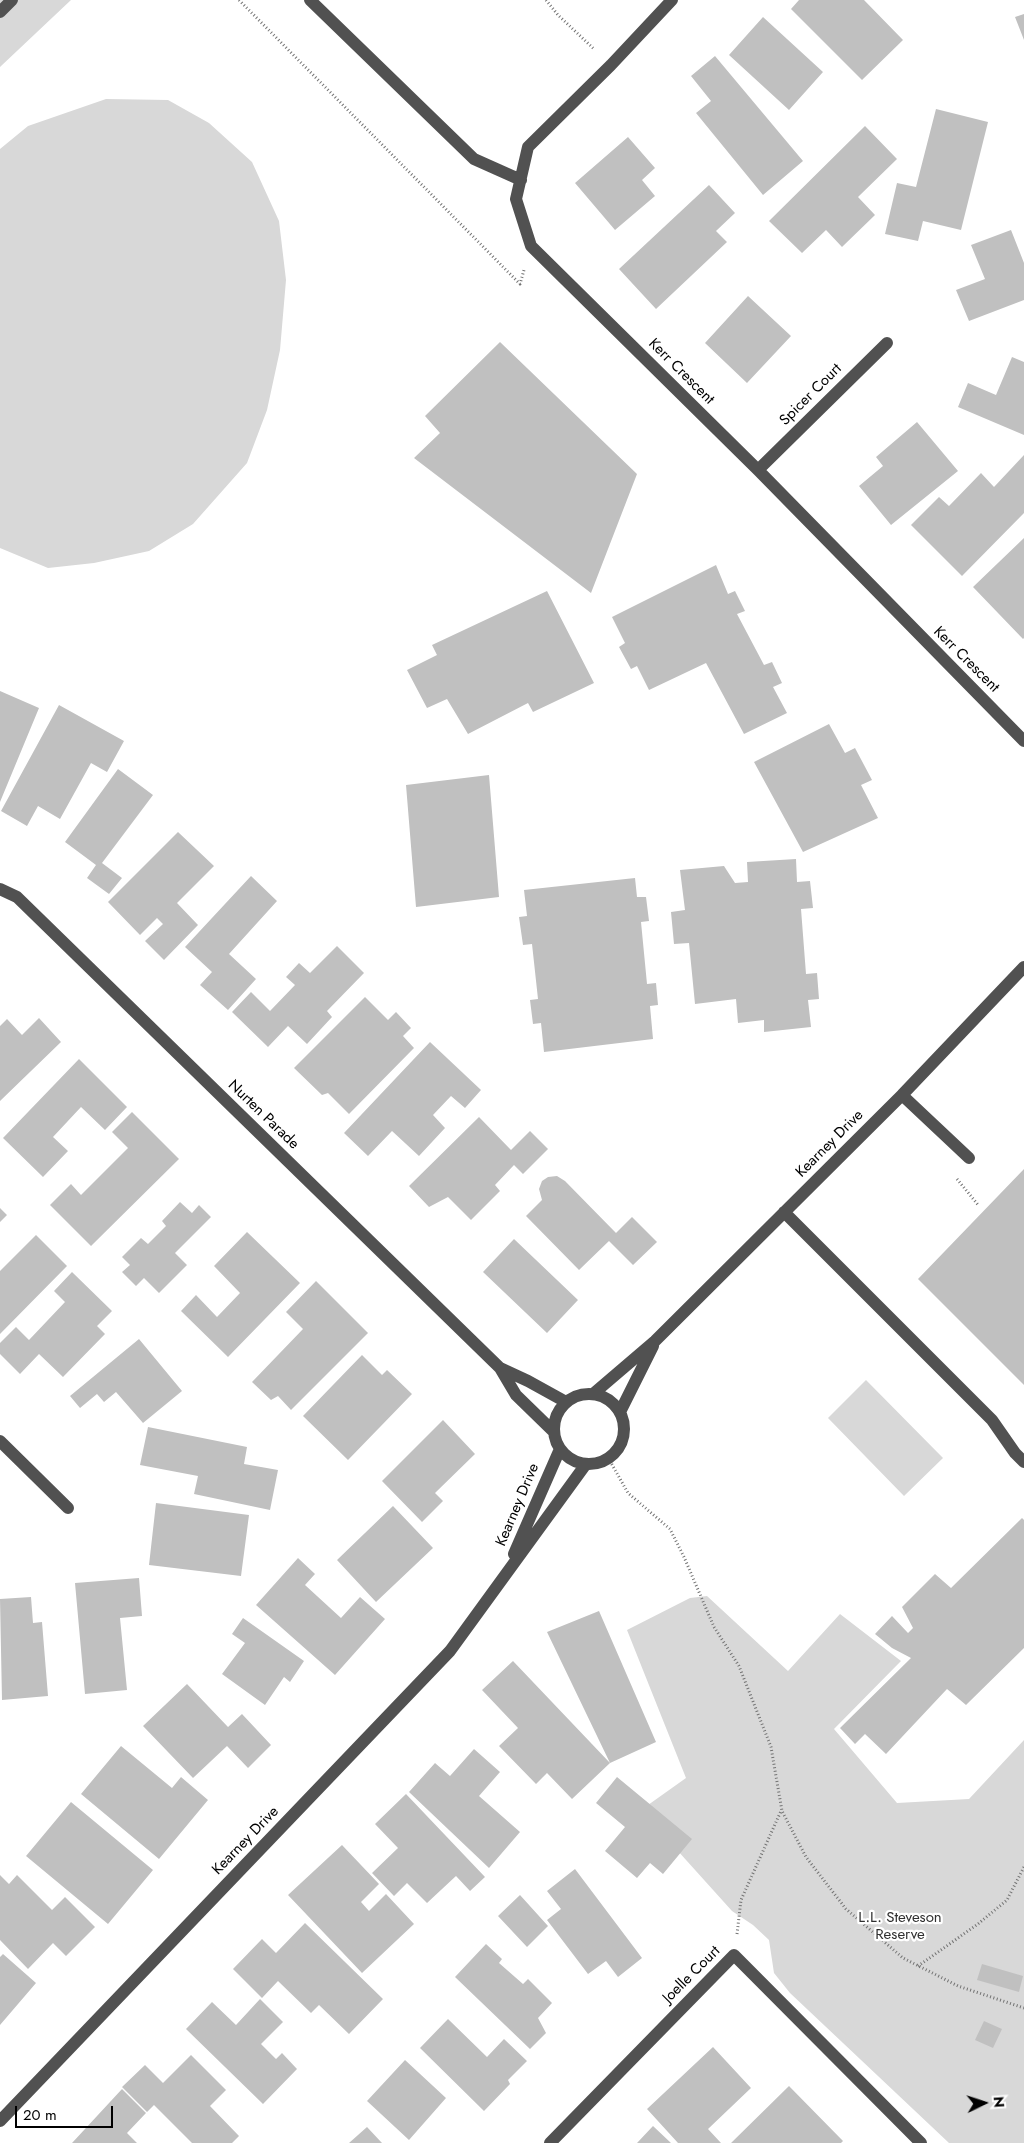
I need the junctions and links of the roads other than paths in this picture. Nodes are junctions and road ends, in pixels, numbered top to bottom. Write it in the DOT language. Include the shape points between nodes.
graph roads {
  1 [pos="12,0"];
  2 [pos="310,0"];
  3 [pos="672,0"];
  4 [pos="0,12"];
  5 [pos="521,180"];
  6 [pos="887,343"];
  7 [pos="758,470"];
  8 [pos="1024,742"];
  9 [pos="0,889"];
  10 [pos="1024,967"];
  11 [pos="902,1095"];
  12 [pos="969,1158"];
  13 [pos="784,1212"];
  14 [pos="655,1341"];
  15 [pos="500,1368"];
  16 [pos="593,1394"];
  17 [pos="566,1402"];
  18 [pos="620,1412"];
  19 [pos="554,1432"];
  20 [pos="0,1441"];
  21 [pos="560,1449"];
  22 [pos="1024,1462"];
  23 [pos="586,1464"];
  24 [pos="68,1508"];
  25 [pos="505,1575"];
  26 [pos="0,2120"];
  27 [pos="550,2143"];
  28 [pos="922,2143"];
  1 -- 4 [label="street"];
  2 -- 5 [label="street" via="474,159"];
  3 -- 5 [label="street, Kerr Crescent" via="528,147"];
  5 -- 7 [label="street, Kerr Crescent" via="516,199 531,246"];
  6 -- 7 [label="street, Spicer Court"];
  7 -- 8 [label="street, Kerr Crescent"];
  9 -- 15 [label="street, Nurten Parade" via="16,897"];
  10 -- 11 [label="street, Kearney Drive"];
  11 -- 12 [label="street"];
  11 -- 13 [label="street, Kearney Drive"];
  13 -- 14 [label="street, Kearney Drive"];
  13 -- 22 [label="street" via="992,1420"];
  14 -- 16 [label="street, Kearney Drive"];
  14 -- 18 [label="street, Kearney Drive"];
  15 -- 17 [label="street, Nurten Parade"];
  15 -- 19 [label="street, Nurten Parade" via="516,1395"];
  16 -- 17 [label="street" via="574,1396"];
  16 -- 18 [label="street" via="604,1397"];
  17 -- 19 [label="street" via="556,1416"];
  18 -- 23 [label="street" via="624,1432 617,1451 598,1463"];
  19 -- 21 [label="street"];
  20 -- 24 [label="street"];
  21 -- 23 [label="street" via="567,1457"];
  21 -- 25 [label="street, Kearney Drive"];
  23 -- 25 [label="street, Kearney Drive"];
  25 -- 26 [label="street, Kearney Drive" via="450,1651"];
  27 -- 28 [label="street, Joelle Court" via="734,1955"];
}
